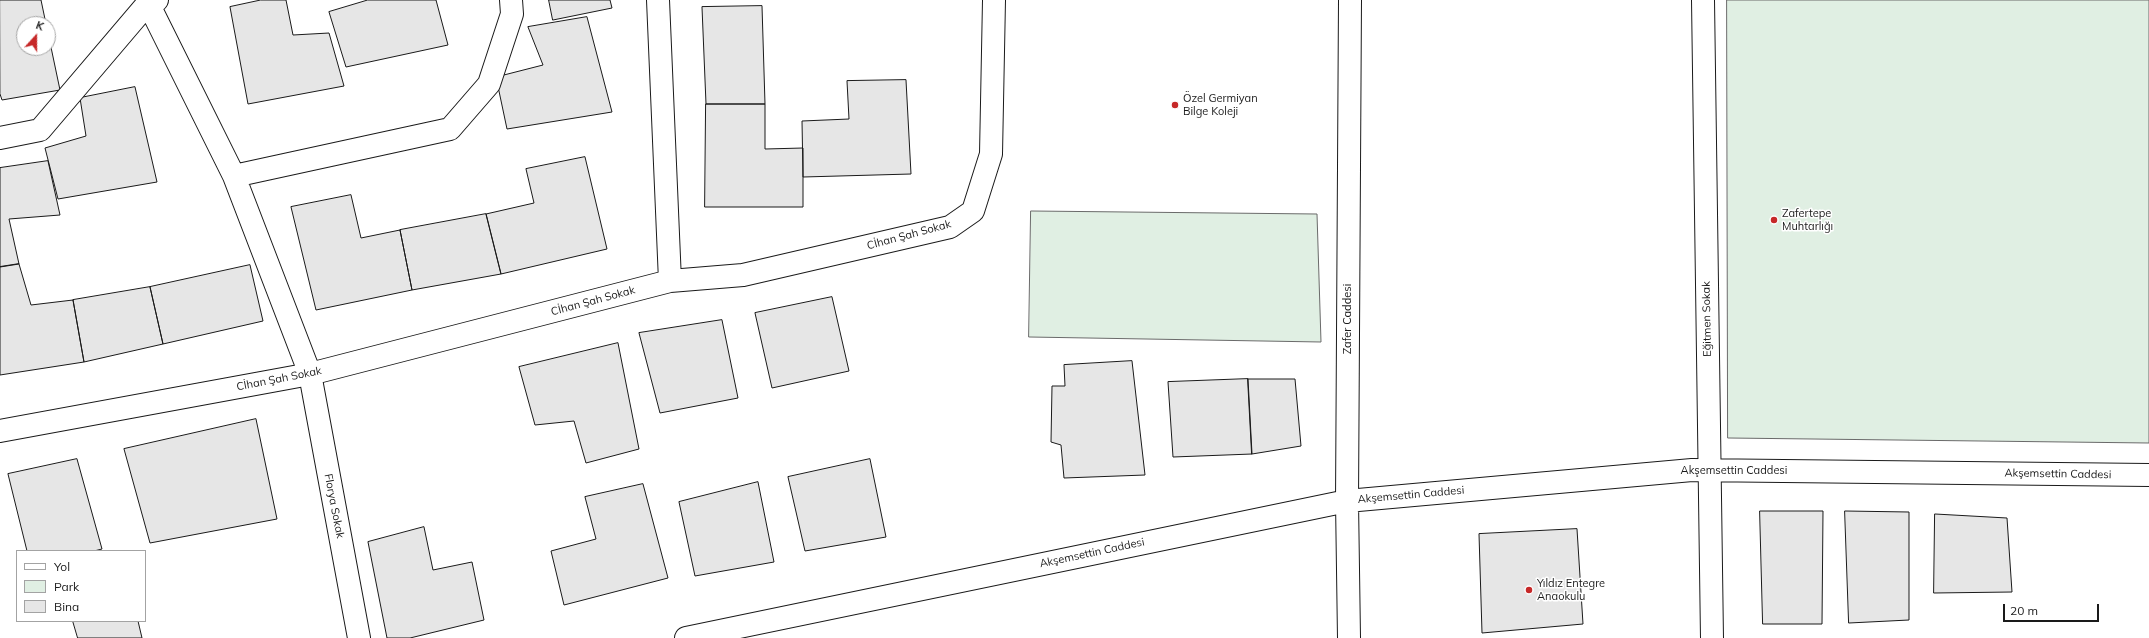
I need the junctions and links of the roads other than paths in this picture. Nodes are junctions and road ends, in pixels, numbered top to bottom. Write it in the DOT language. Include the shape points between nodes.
graph roads {
  1 [pos="511,0"];
  2 [pos="658,0"];
  3 [pos="994,0"];
  4 [pos="1350,0"];
  5 [pos="1702,0"];
  6 [pos="153,2"];
  7 [pos="0,138"];
  8 [pos="234,176"];
  9 [pos="670,281"];
  10 [pos="310,374"];
  11 [pos="0,431"];
  12 [pos="1710,470"];
  13 [pos="2149,475"];
  14 [pos="1347,501"];
  15 [pos="359,638"];
  16 [pos="686,638"];
  17 [pos="1349,638"];
  18 [pos="1712,638"];
  1 -- 8 [label="street" via="512,14 489,84 450,129"];
  2 -- 9 [label="street"];
  3 -- 9 [label="street, Cİhan Şah Sokak" via="991,154 973,212 950,227 751,273"];
  4 -- 14 [label="street, Zafer Caddesi"];
  5 -- 12 [label="street, Eğitmen Sokak"];
  6 -- 7 [label="street" via="40,130"];
  6 -- 8 [label="street, Florya Sokak"];
  8 -- 10 [label="street, Florya Sokak"];
  9 -- 10 [label="street, Cİhan Şah Sokak"];
  10 -- 11 [label="street, Cİhan Şah Sokak"];
  10 -- 15 [label="street, Florya Sokak"];
  12 -- 13 [label="street, Akşemsettin Caddesi"];
  12 -- 14 [label="street, Akşemsettin Caddesi"];
  12 -- 18 [label="street, Eğitmen Sokak"];
  14 -- 16 [label="street, Akşemsettin Caddesi"];
  14 -- 17 [label="street, Zafer Caddesi"];
}
